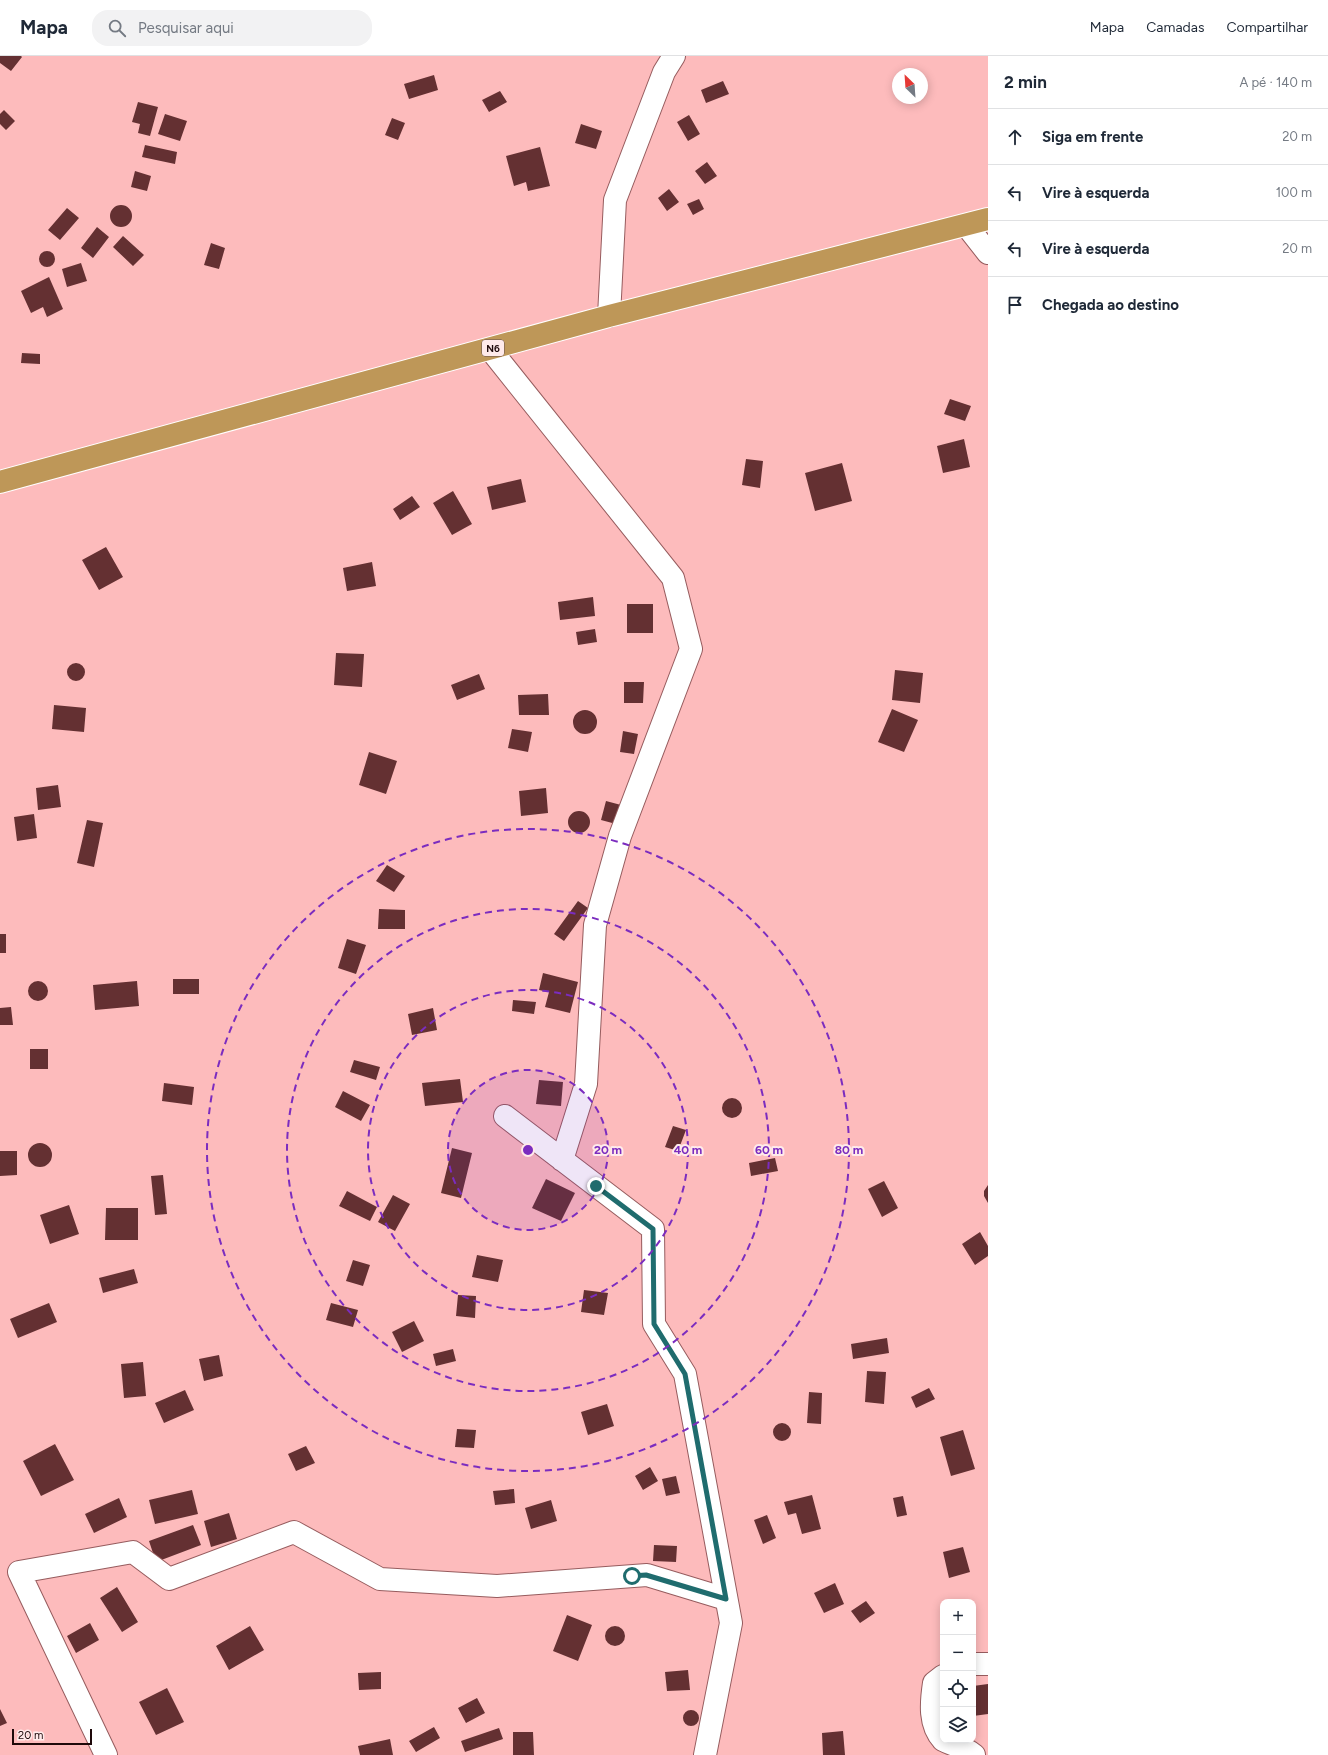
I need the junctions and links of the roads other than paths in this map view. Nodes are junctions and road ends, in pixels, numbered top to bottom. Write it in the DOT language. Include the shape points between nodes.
graph roads {
  1 [pos="674,56"];
  2 [pos="988,219"];
  3 [pos="966,225"];
  4 [pos="988,253"];
  5 [pos="609,316"];
  6 [pos="490,349"];
  7 [pos="0,482"];
  8 [pos="505,1116"];
  9 [pos="562,1160"];
  10 [pos="726,1599"];
  11 [pos="976,1664"];
  12 [pos="988,1664"];
  13 [pos="940,1678"];
  14 [pos="940,1736"];
  15 [pos="949,1743"];
  16 [pos="106,1755"];
  17 [pos="705,1755"];
  18 [pos="974,1755"];
  1 -- 5 [label="street" via="664,72 615,200"];
  2 -- 3 [label="highway, N6"];
  3 -- 4 [label="street"];
  3 -- 5 [label="highway, N6"];
  5 -- 6 [label="highway, N6"];
  6 -- 7 [label="highway, N6"];
  6 -- 9 [label="street" via="673,578 691,649 620,836 594,925 586,1084"];
  8 -- 9 [label="street"];
  9 -- 10 [label="street" via="653,1229 654,1324 685,1374"];
  10 -- 16 [label="street" via="646,1575 497,1586 380,1579 294,1532 169,1579 133,1552 19,1572"];
  10 -- 17 [label="street" via="731,1623"];
  11 -- 12 [label="street"];
  13 -- 14 [label="street" via="934,1683 932,1712 934,1727"];
  15 -- 18 [label="street" via="965,1747"];
}
